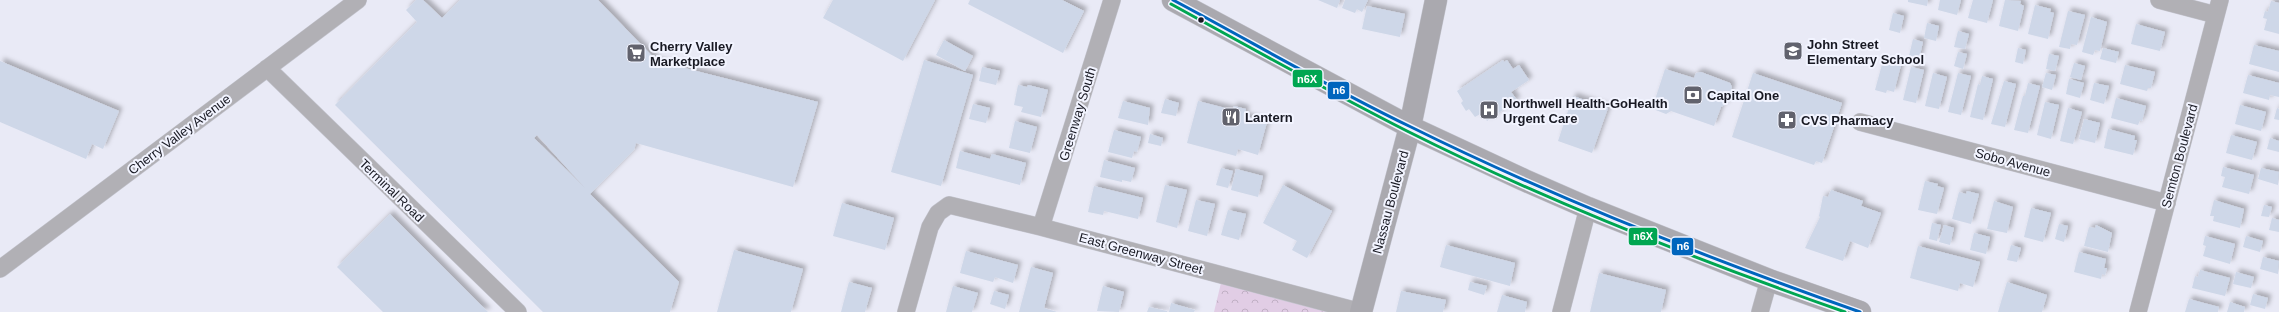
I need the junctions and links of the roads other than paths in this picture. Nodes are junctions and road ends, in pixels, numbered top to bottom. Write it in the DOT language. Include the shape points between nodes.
graph roads {
  1 [pos="358,0"];
  2 [pos="1112,0"];
  3 [pos="1173,0"];
  4 [pos="1436,0"];
  5 [pos="2159,0"];
  6 [pos="2218,8"];
  7 [pos="267,68"];
  8 [pos="1860,122"];
  9 [pos="1410,127"];
  10 [pos="2167,202"];
  11 [pos="1588,208"];
  12 [pos="1041,227"];
  13 [pos="0,268"];
  14 [pos="1769,280"];
  15 [pos="518,312"];
  16 [pos="906,312"];
  17 [pos="1361,312"];
  18 [pos="1561,312"];
  19 [pos="1760,312"];
  20 [pos="1860,312"];
  21 [pos="2138,312"];
  1 -- 7 [label="street, Cherry Valley Avenue"];
  2 -- 12 [label="street, Greenway South"];
  3 -- 9 [label="main road"];
  4 -- 9 [label="main road, Nassau Boulevard"];
  5 -- 6 [label="street"];
  6 -- 10 [label="street, Semton Boulevard"];
  7 -- 13 [label="street, Cherry Valley Avenue"];
  7 -- 15 [label="street, Terminal Road"];
  8 -- 10 [label="street, Sobo Avenue"];
  9 -- 11 [label="main road"];
  9 -- 17 [label="main road, Nassau Boulevard"];
  10 -- 21 [label="street, Semton Boulevard"];
  11 -- 14 [label="main road"];
  11 -- 18 [label="street"];
  12 -- 16 [label="street, East Greenway Street" via="949,205 938,213 930,227"];
  12 -- 17 [label="street, East Greenway Street"];
  14 -- 19 [label="street"];
  14 -- 20 [label="main road"];
}
